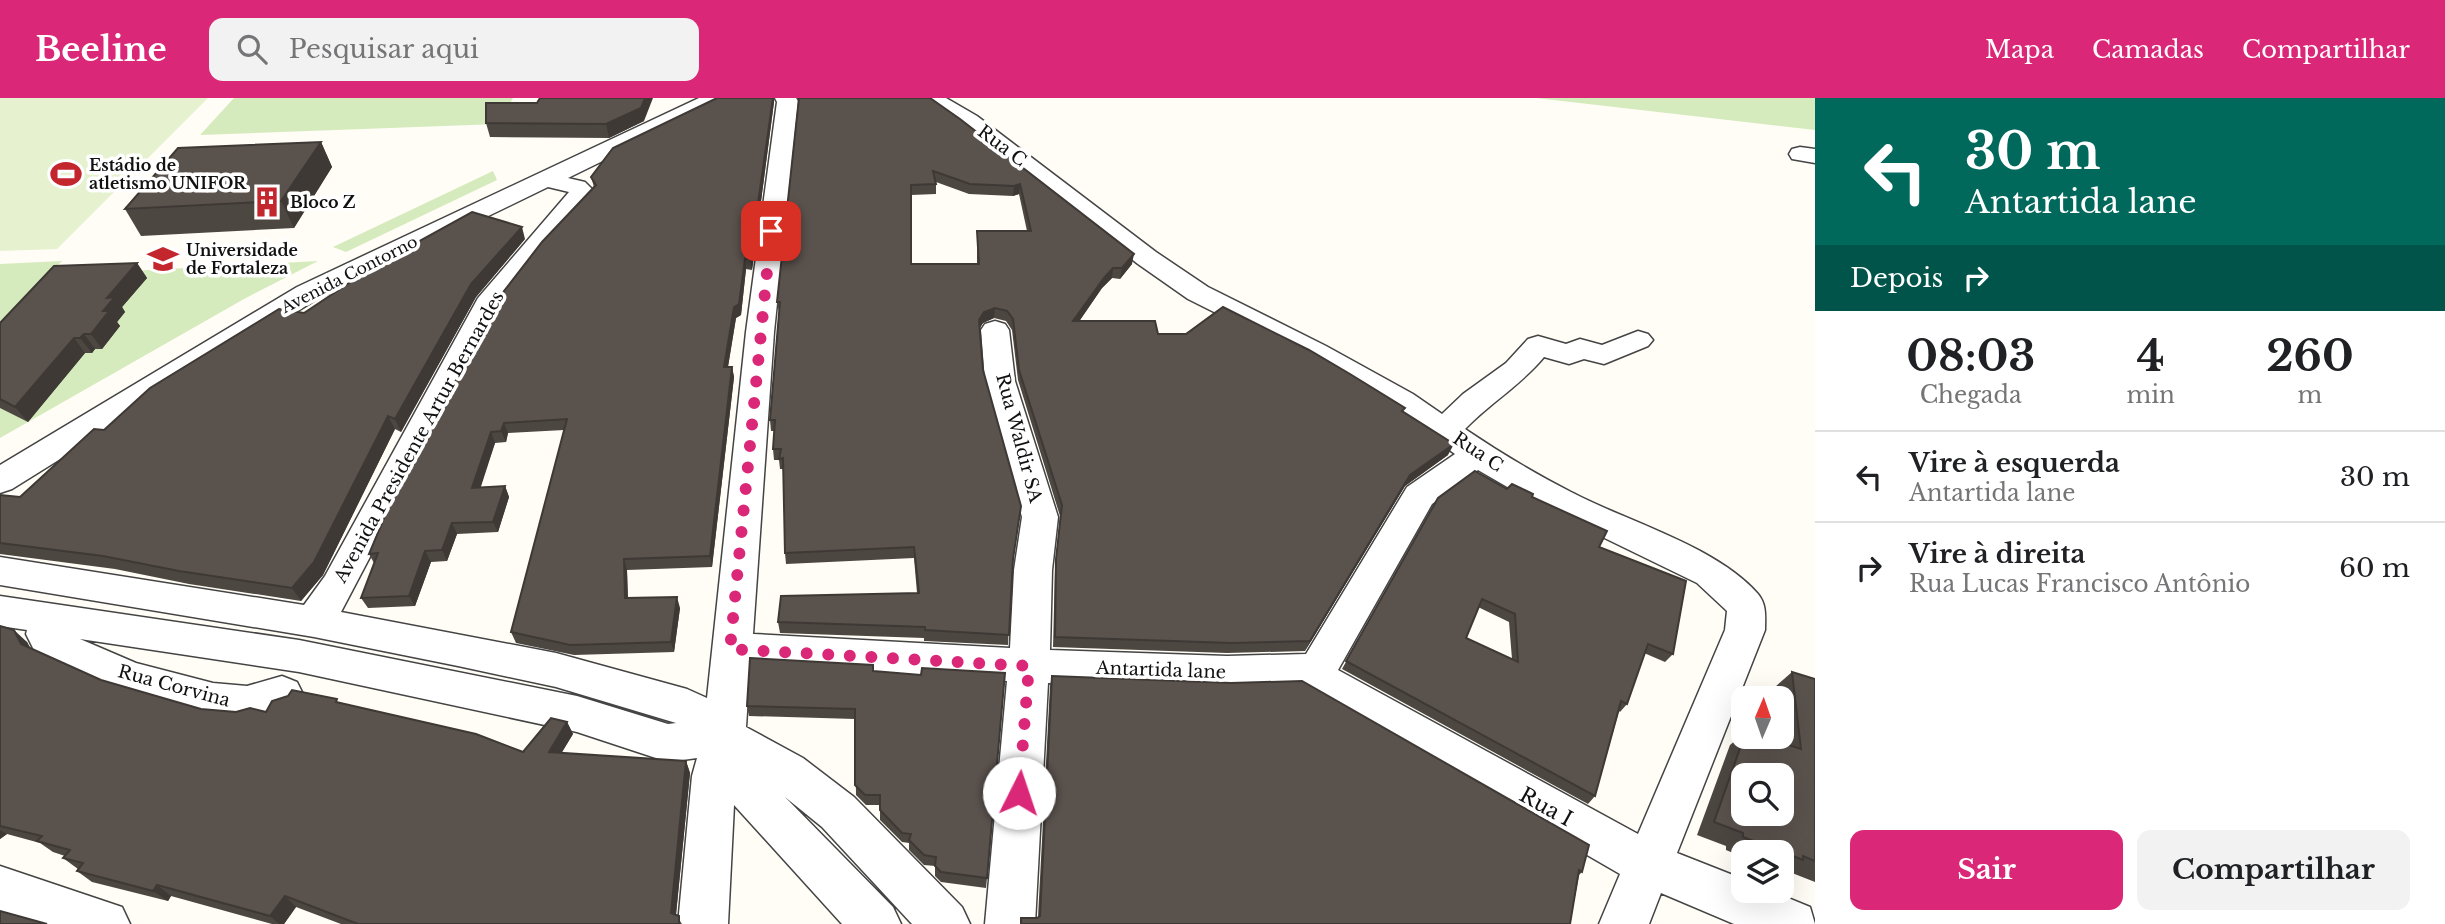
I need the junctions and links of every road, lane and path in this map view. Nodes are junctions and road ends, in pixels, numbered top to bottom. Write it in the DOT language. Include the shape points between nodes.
graph roads {
  1 [pos="694,98"];
  2 [pos="716,98"];
  3 [pos="785,98"];
  4 [pos="931,98"];
  5 [pos="544,179"];
  6 [pos="995,330"];
  7 [pos="1638,340"];
  8 [pos="1445,430"];
  9 [pos="1477,454"];
  10 [pos="0,458"];
  11 [pos="0,481"];
  12 [pos="0,571"];
  13 [pos="0,611"];
  14 [pos="49,622"];
  15 [pos="314,622"];
  16 [pos="730,649"];
  17 [pos="1029,666"];
  18 [pos="1307,673"];
  19 [pos="282,694"];
  20 [pos="724,736"];
  21 [pos="1647,864"];
  22 [pos="0,890"];
  23 [pos="105,924"];
  24 [pos="703,924"];
  25 [pos="876,924"];
  26 [pos="945,924"];
  27 [pos="1010,924"];
  28 [pos="1624,924"];
  29 [pos="1793,924"];
  1 -- 10 [label="street, Avenida Contorno" via="243,311"];
  2 -- 5 [label="street, Avenida Contorno"];
  3 -- 16 [label="street"];
  4 -- 8 [label="street, Rua C" via="969,121 1198,293 1316,352"];
  5 -- 11 [label="street, Avenida Contorno" via="283,306"];
  5 -- 15 [label="street, Avenida Presidente Artur Bernardes" via="584,193 492,298 338,586"];
  6 -- 17 [label="street, Rua Waldir SA" via="1000,381 1040,517"];
  7 -- 8 [label="street" via="1604,355 1582,348 1568,355 1538,345 1517,370 1474,401"];
  8 -- 9 [label="street, Rua C"];
  9 -- 18 [label="street" via="1419,496 1331,651 1317,671"];
  9 -- 21 [label="street, Rua C" via="1559,501 1710,573 1746,606 1745,629"];
  12 -- 15 [label="street"];
  13 -- 20 [label="street" via="299,656 577,713 668,743"];
  14 -- 19 [label="street, Rua Corvina" via="46,634 50,643 129,678 213,701 247,704"];
  15 -- 20 [label="street" via="556,670 687,707"];
  16 -- 17 [label="street, Antartida lane"];
  16 -- 20 [label="street"];
  17 -- 18 [label="street, Antartida lane"];
  17 -- 27 [label="street, Rua Waldir SA"];
  18 -- 21 [label="street, Rua I"];
  20 -- 24 [label="street" via="714,776"];
  20 -- 25 [label="street" via="733,772"];
  20 -- 26 [label="street" via="788,772 838,811"];
  21 -- 28 [label="street, Rua C"];
  21 -- 29 [label="street, Rua I"];
  22 -- 23 [label="street"];
}
